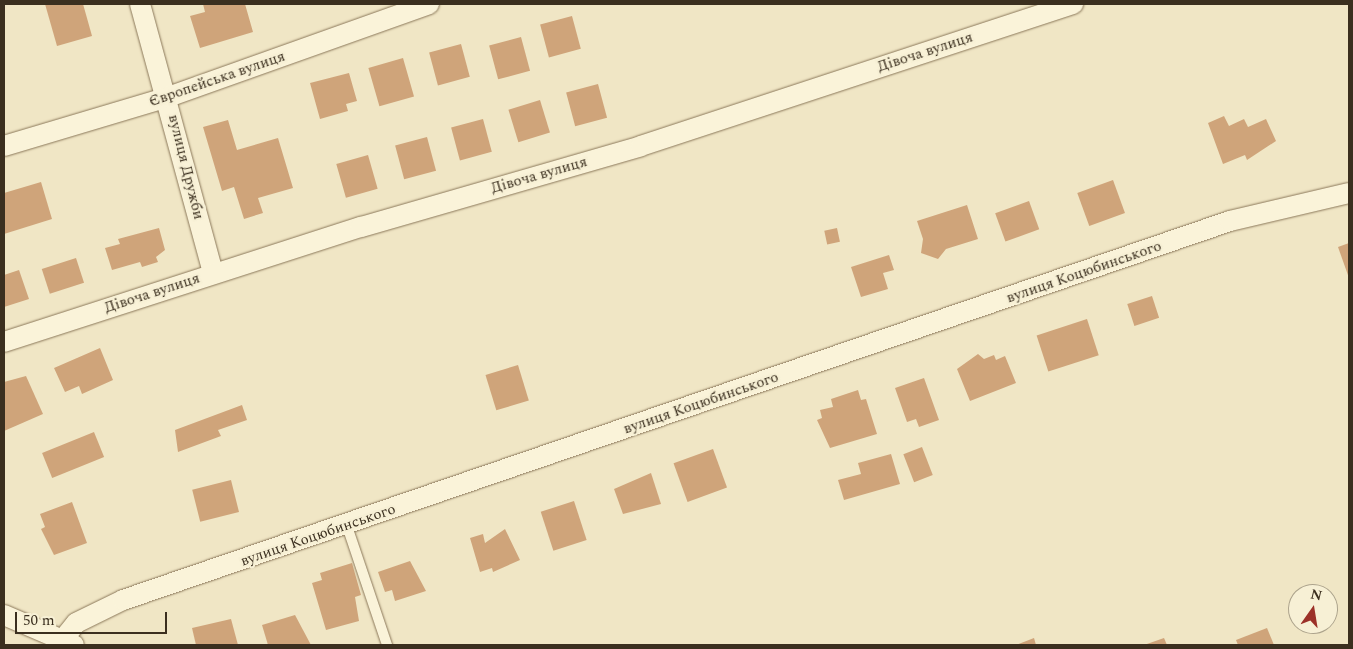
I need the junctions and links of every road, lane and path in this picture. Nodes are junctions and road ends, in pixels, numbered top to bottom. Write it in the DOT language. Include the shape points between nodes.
graph roads {
  1 [pos="140,4"];
  2 [pos="429,4"];
  3 [pos="1073,4"];
  4 [pos="168,97"];
  5 [pos="4,146"];
  6 [pos="1349,193"];
  7 [pos="213,273"];
  8 [pos="4,342"];
  9 [pos="347,526"];
  10 [pos="4,615"];
  11 [pos="69,642"];
  12 [pos="387,645"];
  1 -- 4 [label="street, вулиця Дружби"];
  2 -- 4 [label="street, Європейська вулиця"];
  3 -- 7 [label="street, Дівоча вулиця" via="641,146"];
  4 -- 5 [label="street, Європейська вулиця"];
  4 -- 7 [label="street, вулиця Дружби"];
  6 -- 9 [label="street, вулиця Коцюбинського" via="1230,221"];
  7 -- 8 [label="street, Дівоча вулиця"];
  9 -- 11 [label="street, вулиця Коцюбинського" via="123,600 76,623"];
  9 -- 12 [label="lane"];
  10 -- 11 [label="street"];
}
